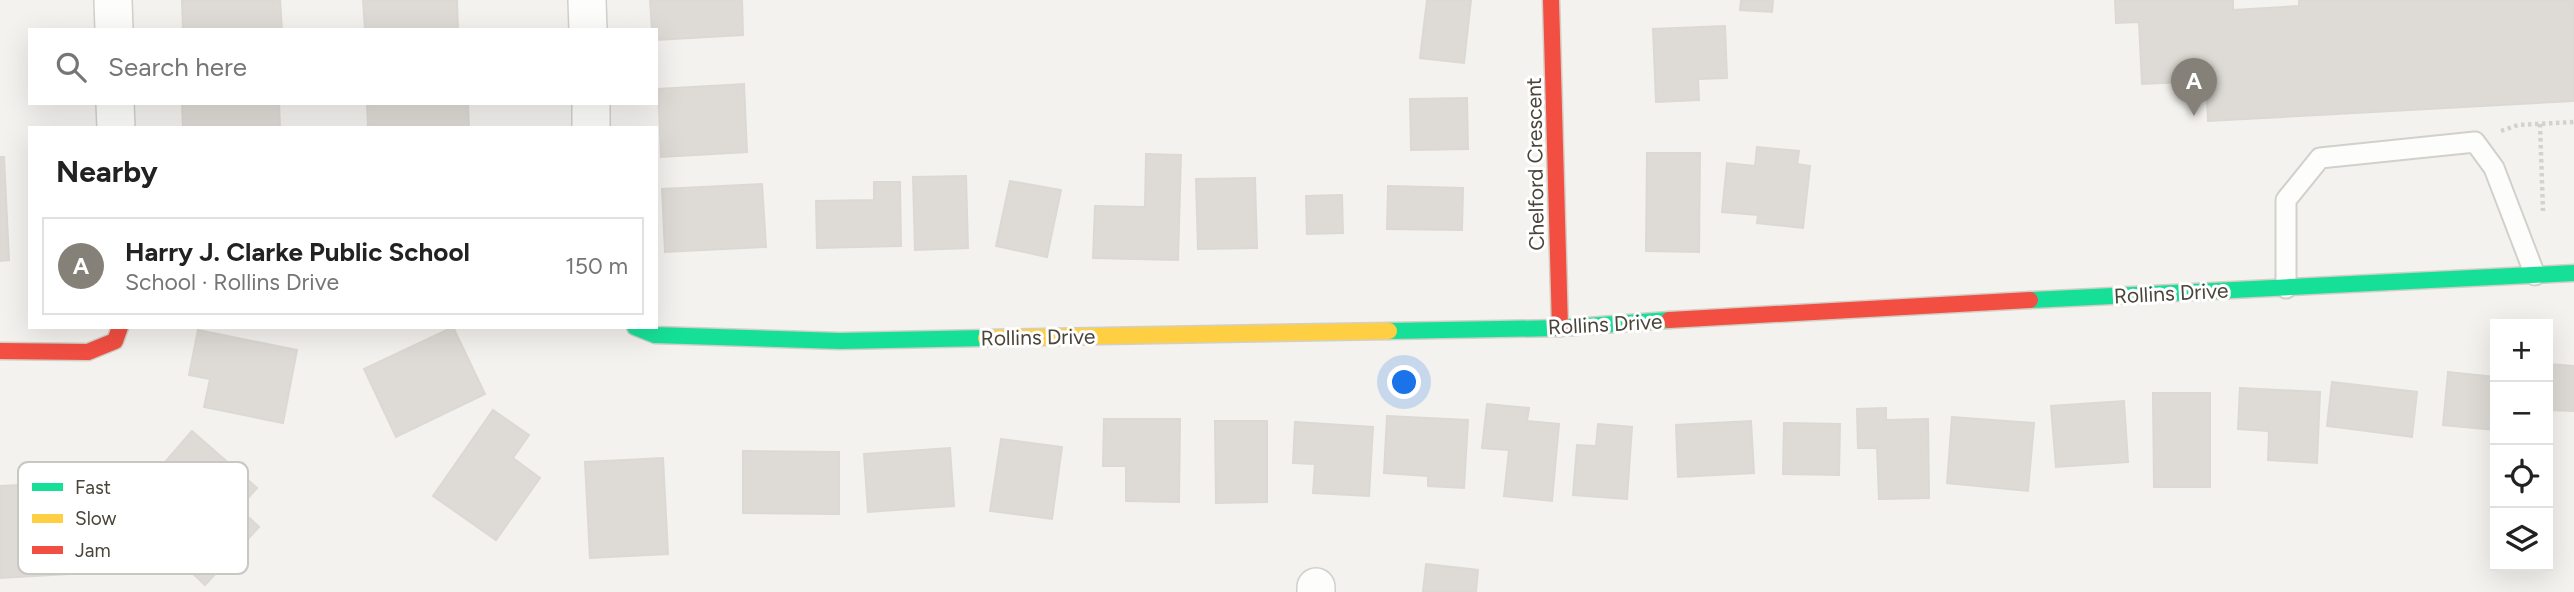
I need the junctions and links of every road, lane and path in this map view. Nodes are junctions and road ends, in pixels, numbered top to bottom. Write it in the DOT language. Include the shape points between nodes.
graph roads {
  1 [pos="113,0"];
  2 [pos="587,0"];
  3 [pos="1552,0"];
  4 [pos="114,28"];
  5 [pos="588,28"];
  6 [pos="115,105"];
  7 [pos="591,105"];
  8 [pos="2574,122"];
  9 [pos="2540,124"];
  10 [pos="116,126"];
  11 [pos="591,126"];
  12 [pos="2474,142"];
  13 [pos="2543,218"];
  14 [pos="2574,273"];
  15 [pos="2535,275"];
  16 [pos="2286,288"];
  17 [pos="1560,328"];
  18 [pos="119,329"];
  19 [pos="640,329"];
  20 [pos="0,351"];
  1 -- 4 [label="street"];
  2 -- 5 [label="street"];
  3 -- 17 [label="street, Chelford Crescent"];
  6 -- 10 [label="street"];
  7 -- 11 [label="street"];
  8 -- 9 [label="path"];
  9 -- 12 [label="path" via="2518,125"];
  9 -- 13 [label="path"];
  12 -- 15 [label="lane" via="2494,168"];
  12 -- 16 [label="lane" via="2320,158 2286,200"];
  14 -- 15 [label="street, Rollins Drive"];
  15 -- 16 [label="street, Rollins Drive"];
  16 -- 17 [label="street, Rollins Drive"];
  17 -- 19 [label="street, Rollins Drive" via="840,341 655,335"];
  18 -- 20 [label="street" via="115,341 88,352"];
}
